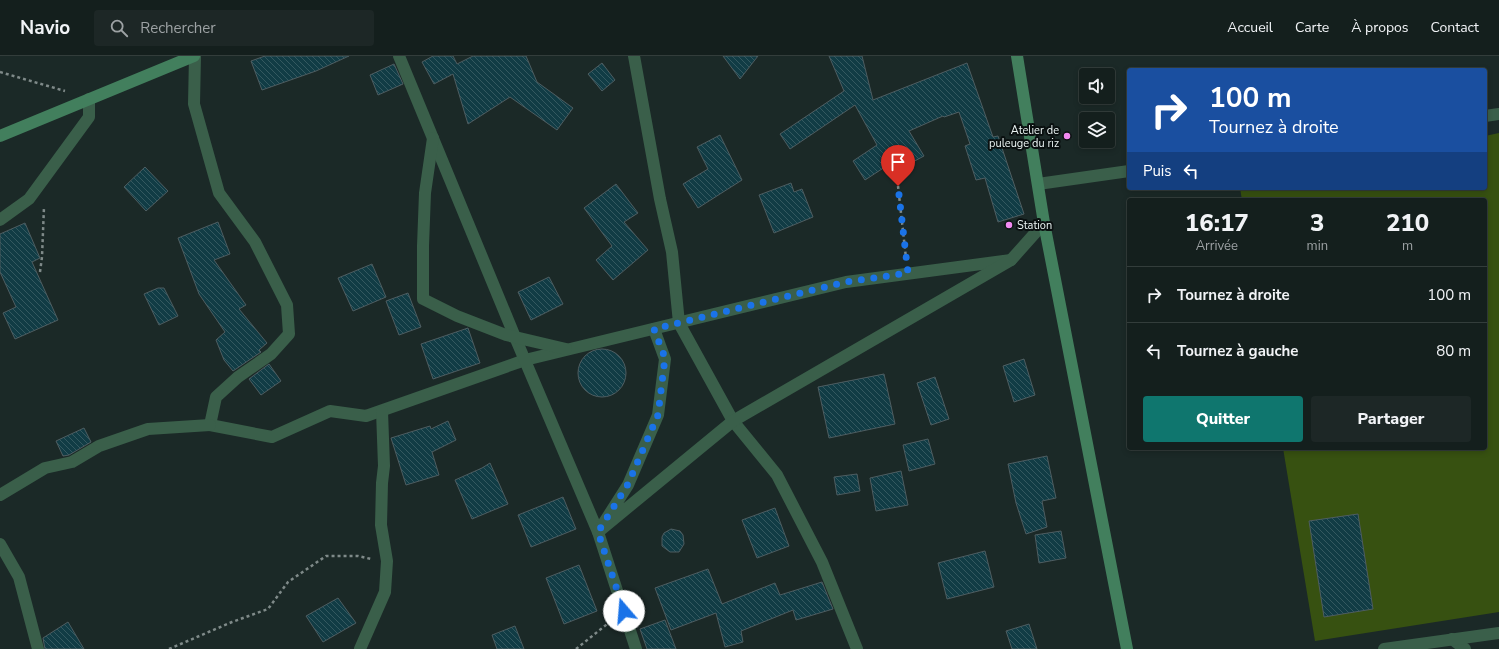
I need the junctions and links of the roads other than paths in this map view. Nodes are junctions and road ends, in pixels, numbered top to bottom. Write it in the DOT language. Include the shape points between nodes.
graph roads {
  1 [pos="194,56"];
  2 [pos="399,56"];
  3 [pos="634,56"];
  4 [pos="1017,56"];
  5 [pos="175,60"];
  6 [pos="89,99"];
  7 [pos="1499,114"];
  8 [pos="1487,116"];
  9 [pos="0,136"];
  10 [pos="433,138"];
  11 [pos="1127,171"];
  12 [pos="1038,184"];
  13 [pos="0,220"];
  14 [pos="1044,224"];
  15 [pos="1011,260"];
  16 [pos="679,323"];
  17 [pos="654,329"];
  18 [pos="515,337"];
  19 [pos="570,350"];
  20 [pos="525,360"];
  21 [pos="382,411"];
  22 [pos="733,421"];
  23 [pos="210,425"];
  24 [pos="0,495"];
  25 [pos="598,532"];
  26 [pos="0,544"];
  27 [pos="1499,633"];
  28 [pos="1452,639"];
  29 [pos="38,649"];
  30 [pos="360,649"];
  31 [pos="636,649"];
  32 [pos="857,649"];
  33 [pos="1126,649"];
  34 [pos="1384,649"];
  35 [pos="1465,649"];
  1 -- 5 [label="street"];
  1 -- 23 [label="street" via="194,104 219,193 259,249 286,305 289,334 271,354 238,377 216,398"];
  2 -- 10 [label="street"];
  3 -- 16 [label="street" via="672,252"];
  4 -- 12 [label="street"];
  5 -- 6 [label="street"];
  6 -- 9 [label="street"];
  6 -- 13 [label="street" via="89,117 50,171 29,199"];
  7 -- 8 [label="street"];
  10 -- 18 [label="street"];
  10 -- 18 [label="street" via="425,193 423,299 457,316"];
  11 -- 12 [label="street"];
  12 -- 14 [label="street"];
  14 -- 15 [label="street"];
  14 -- 33 [label="street"];
  15 -- 16 [label="street" via="846,282"];
  15 -- 22 [label="street"];
  16 -- 17 [label="street"];
  16 -- 22 [label="street"];
  17 -- 19 [label="street"];
  17 -- 25 [label="street" via="665,358 658,415 628,484"];
  18 -- 19 [label="street"];
  18 -- 20 [label="street"];
  19 -- 20 [label="street"];
  20 -- 21 [label="street"];
  20 -- 25 [label="street"];
  21 -- 23 [label="street" via="366,416 330,411 272,437"];
  21 -- 30 [label="street" via="384,466 381,525 387,561 385,592"];
  22 -- 25 [label="street"];
  22 -- 32 [label="street" via="777,476 822,562"];
  23 -- 24 [label="street" via="148,429 99,446 72,462 45,468"];
  25 -- 31 [label="street"];
  26 -- 29 [label="street" via="19,577"];
  27 -- 28 [label="street"];
  28 -- 34 [label="street"];
  28 -- 35 [label="street"];
}
